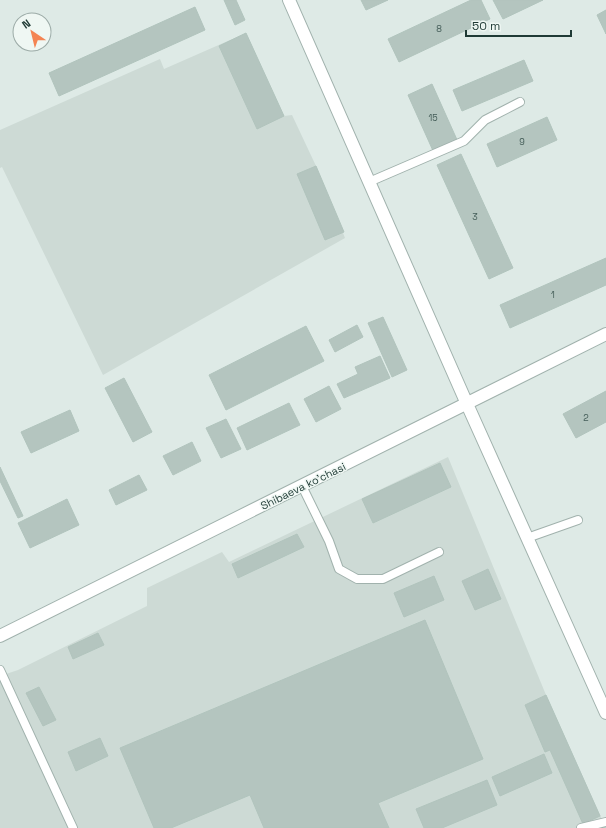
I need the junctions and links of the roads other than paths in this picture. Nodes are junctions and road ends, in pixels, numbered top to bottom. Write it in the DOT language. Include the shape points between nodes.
graph roads {
  1 [pos="289,0"];
  2 [pos="520,102"];
  3 [pos="369,182"];
  4 [pos="606,334"];
  5 [pos="467,404"];
  6 [pos="302,486"];
  7 [pos="578,520"];
  8 [pos="527,538"];
  9 [pos="439,552"];
  10 [pos="0,636"];
  11 [pos="0,670"];
  12 [pos="606,713"];
  13 [pos="606,822"];
  14 [pos="73,828"];
  15 [pos="581,828"];
  1 -- 3 [label="street"];
  2 -- 3 [label="lane" via="485,120 464,141"];
  3 -- 5 [label="street"];
  4 -- 5 [label="street, Shibaeva ko'chasi"];
  5 -- 6 [label="street, Shibaeva ko'chasi"];
  5 -- 8 [label="street"];
  6 -- 9 [label="lane" via="329,541 339,569 357,579 383,579"];
  6 -- 10 [label="street, Shibaeva ko'chasi"];
  7 -- 8 [label="lane"];
  8 -- 12 [label="street"];
  11 -- 14 [label="lane"];
  13 -- 15 [label="lane"];
}
